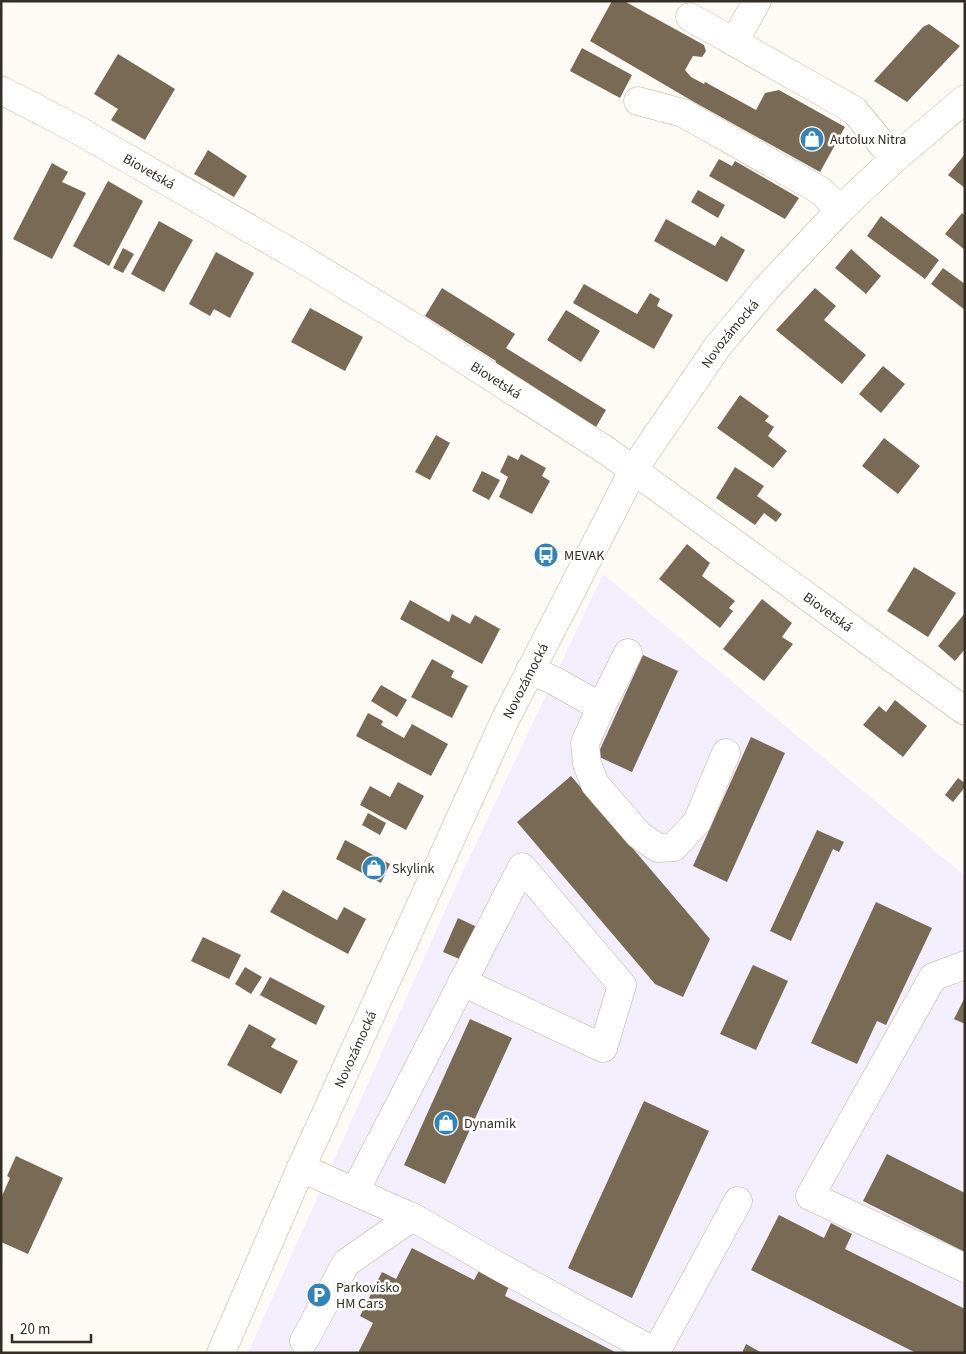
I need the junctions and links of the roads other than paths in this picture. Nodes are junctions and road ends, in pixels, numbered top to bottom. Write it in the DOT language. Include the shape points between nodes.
graph roads {
  1 [pos="757,1"];
  2 [pos="690,17"];
  3 [pos="734,42"];
  4 [pos="1,90"];
  5 [pos="965,99"];
  6 [pos="638,101"];
  7 [pos="894,159"];
  8 [pos="840,210"];
  9 [pos="634,469"];
  10 [pos="628,653"];
  11 [pos="530,670"];
  12 [pos="601,707"];
  13 [pos="965,711"];
  14 [pos="726,753"];
  15 [pos="965,965"];
  16 [pos="462,982"];
  17 [pos="302,1168"];
  18 [pos="355,1191"];
  19 [pos="738,1201"];
  20 [pos="412,1217"];
  21 [pos="965,1268"];
  22 [pos="304,1341"];
  23 [pos="656,1352"];
  24 [pos="221,1353"];
  1 -- 3 [label="main road"];
  2 -- 3 [label="main road"];
  3 -- 7 [label="main road" via="854,110"];
  4 -- 9 [label="main road, Biovetská" via="76,129 299,257"];
  5 -- 7 [label="main road, Novozámocká"];
  6 -- 8 [label="main road" via="683,113 821,191"];
  7 -- 8 [label="main road, Novozámocká"];
  8 -- 9 [label="main road, Novozámocká" via="718,346"];
  9 -- 11 [label="main road, Novozámocká"];
  9 -- 13 [label="main road, Biovetská"];
  10 -- 12 [label="main road"];
  11 -- 12 [label="main road"];
  11 -- 17 [label="main road, Novozámocká"];
  12 -- 14 [label="main road" via="585,743 587,764 595,784 639,835 658,848 674,847 697,822"];
  15 -- 21 [label="main road" via="932,977 810,1196"];
  16 -- 16 [label="main road" via="602,1048 622,985 522,867"];
  16 -- 18 [label="main road"];
  17 -- 18 [label="main road"];
  17 -- 24 [label="main road, Novozámocká"];
  18 -- 20 [label="main road"];
  19 -- 23 [label="main road"];
  20 -- 22 [label="main road" via="346,1263"];
  20 -- 23 [label="main road"];
}
